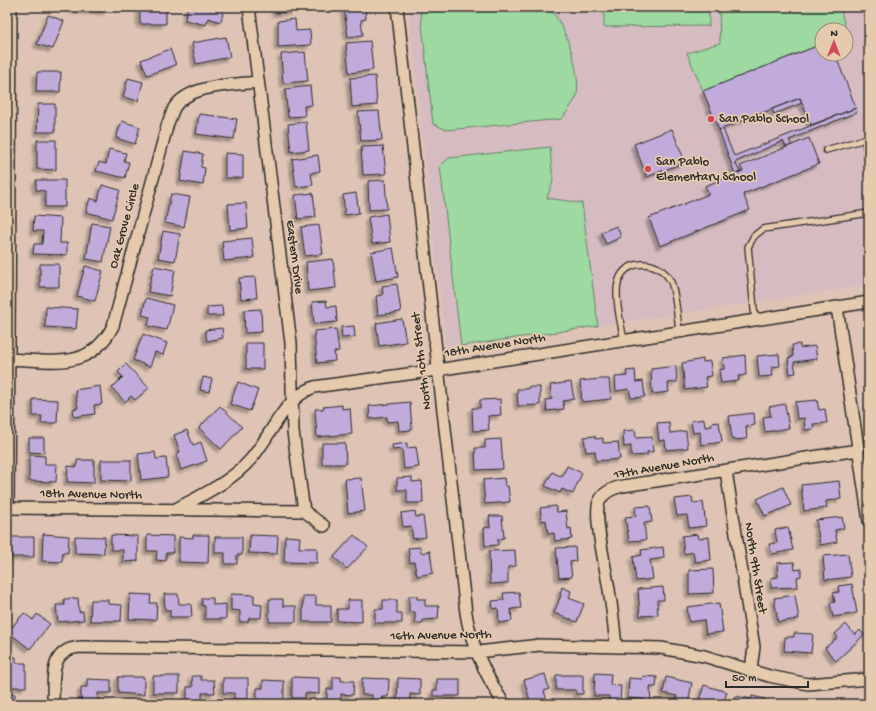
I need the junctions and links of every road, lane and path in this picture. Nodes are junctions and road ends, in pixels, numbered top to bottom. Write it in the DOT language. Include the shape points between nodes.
graph roads {
  1 [pos="11,7"];
  2 [pos="249,7"];
  3 [pos="396,7"];
  4 [pos="258,82"];
  5 [pos="826,150"];
  6 [pos="869,167"];
  7 [pos="869,213"];
  8 [pos="869,302"];
  9 [pos="837,307"];
  10 [pos="755,319"];
  11 [pos="679,332"];
  12 [pos="624,341"];
  13 [pos="10,359"];
  14 [pos="437,370"];
  15 [pos="291,400"];
  16 [pos="858,450"];
  17 [pos="726,471"];
  18 [pos="8,508"];
  19 [pos="174,510"];
  20 [pos="304,511"];
  21 [pos="869,520"];
  22 [pos="324,526"];
  23 [pos="616,646"];
  24 [pos="478,652"];
  25 [pos="751,669"];
  26 [pos="869,679"];
  27 [pos="53,704"];
  28 [pos="504,704"];
  1 -- 13 [label="street"];
  2 -- 4 [label="street, Eastern Drive"];
  3 -- 14 [label="street, North 10th Street"];
  4 -- 13 [label="street, Oak Grove Circle" via="214,87 191,93 175,107 168,122 113,326 97,349 86,356 70,360"];
  4 -- 15 [label="street, Eastern Drive" via="291,343"];
  5 -- 6 [label="lane" via="865,139"];
  7 -- 10 [label="lane" via="764,229 754,236 748,246"];
  8 -- 9 [label="street, 18th Avenue North"];
  9 -- 10 [label="street, 18th Avenue North"];
  9 -- 16 [label="street"];
  10 -- 11 [label="street, 18th Avenue North"];
  11 -- 12 [label="street, 18th Avenue North"];
  11 -- 12 [label="lane" via="671,282 660,268 646,264 632,265 618,280 616,294"];
  12 -- 14 [label="street, 18th Avenue North"];
  13 -- 18 [label="street"];
  14 -- 15 [label="street, 18th Avenue North" via="314,387"];
  14 -- 24 [label="street, North 10th Street" via="466,613 469,632"];
  15 -- 19 [label="street, 18th Avenue North" via="250,460 208,492"];
  15 -- 20 [label="street, Eastern Drive"];
  16 -- 17 [label="street, 17th Avenue North"];
  16 -- 21 [label="street"];
  17 -- 23 [label="street, 17th Avenue North" via="623,486 604,494 598,504 598,520"];
  17 -- 25 [label="street, North 9th Street" via="754,647"];
  18 -- 19 [label="street, 18th Avenue North"];
  19 -- 20 [label="street, 18th Avenue North"];
  20 -- 22 [label="street"];
  23 -- 24 [label="street, 16th Avenue North" via="540,645"];
  23 -- 25 [label="street, 16th Avenue North" via="685,651"];
  24 -- 27 [label="street, 16th Avenue North" via="75,647 59,657 55,665"];
  24 -- 28 [label="street, North 10th Street" via="484,670"];
  25 -- 26 [label="street, 16th Avenue North" via="776,678 808,684"];
}
